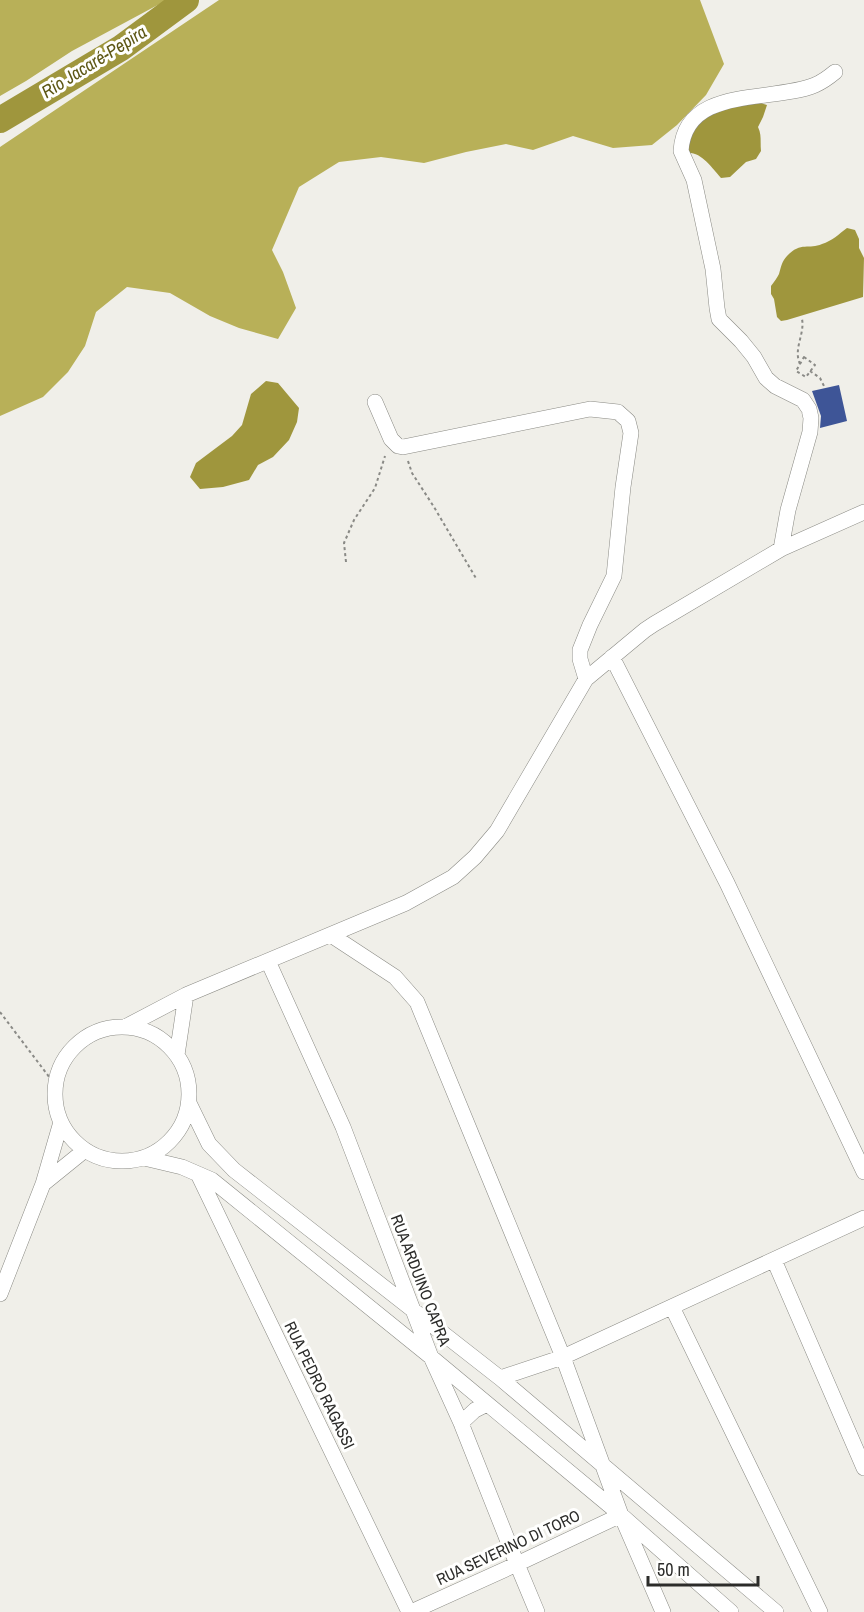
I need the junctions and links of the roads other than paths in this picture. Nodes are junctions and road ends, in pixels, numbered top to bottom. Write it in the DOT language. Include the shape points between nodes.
graph roads {
  1 [pos="835,72"];
  2 [pos="375,402"];
  3 [pos="864,512"];
  4 [pos="782,549"];
  5 [pos="612,657"];
  6 [pos="586,679"];
  7 [pos="331,934"];
  8 [pos="268,961"];
  9 [pos="186,995"];
  10 [pos="125,1027"];
  11 [pos="177,1055"];
  12 [pos="189,1103"];
  13 [pos="61,1122"];
  14 [pos="85,1150"];
  15 [pos="144,1158"];
  16 [pos="864,1172"];
  17 [pos="198,1174"];
  18 [pos="43,1184"];
  19 [pos="864,1218"];
  20 [pos="774,1260"];
  21 [pos="0,1294"];
  22 [pos="672,1307"];
  23 [pos="414,1312"];
  24 [pos="431,1357"];
  25 [pos="563,1357"];
  26 [pos="500,1378"];
  27 [pos="487,1404"];
  28 [pos="461,1423"];
  29 [pos="604,1467"];
  30 [pos="864,1467"];
  31 [pos="621,1515"];
  32 [pos="517,1564"];
  33 [pos="410,1612"];
  34 [pos="537,1612"];
  35 [pos="663,1612"];
  36 [pos="731,1612"];
  37 [pos="776,1612"];
  38 [pos="820,1612"];
  1 -- 4 [label="street" via="815,85 731,100 704,110 692,119 681,146 694,180 719,319 747,349 766,378 803,400 809,409 810,432 788,510"];
  2 -- 6 [label="street" via="397,443 590,409 618,412 628,421 631,433 614,576 580,650"];
  3 -- 4 [label="street"];
  4 -- 5 [label="street" via="645,630"];
  5 -- 6 [label="street"];
  5 -- 16 [label="street" via="727,883"];
  6 -- 7 [label="street" via="497,831 475,857 453,877 406,903"];
  7 -- 8 [label="street"];
  7 -- 25 [label="street" via="395,977 417,1002"];
  8 -- 9 [label="street"];
  8 -- 23 [label="street, RUA ARDUINO CAPRA" via="343,1127"];
  9 -- 10 [label="street"];
  9 -- 11 [label="street"];
  10 -- 11 [label="street" via="160,1038"];
  10 -- 13 [label="street" via="89,1036 63,1062 55,1098"];
  11 -- 12 [label="street" via="188,1078"];
  12 -- 15 [label="street" via="174,1136"];
  12 -- 23 [label="street" via="209,1144 234,1170"];
  13 -- 14 [label="street"];
  13 -- 18 [label="street"];
  14 -- 15 [label="street" via="120,1162"];
  14 -- 18 [label="street"];
  15 -- 17 [label="street"];
  17 -- 24 [label="street" via="212,1180"];
  17 -- 33 [label="street, RUA PEDRO RAGASSI"];
  18 -- 21 [label="street"];
  19 -- 20 [label="street"];
  20 -- 22 [label="street"];
  20 -- 30 [label="street"];
  22 -- 25 [label="street"];
  22 -- 38 [label="street"];
  23 -- 24 [label="street, RUA ARDUINO CAPRA"];
  23 -- 26 [label="street"];
  24 -- 27 [label="street"];
  24 -- 28 [label="street, RUA ARDUINO CAPRA"];
  25 -- 26 [label="street"];
  25 -- 29 [label="street"];
  26 -- 29 [label="street"];
  27 -- 28 [label="street"];
  27 -- 31 [label="street"];
  28 -- 32 [label="street, RUA ARDUINO CAPRA"];
  29 -- 31 [label="street"];
  29 -- 37 [label="street"];
  31 -- 32 [label="street, RUA SEVERINO DI TORO"];
  31 -- 35 [label="street"];
  31 -- 36 [label="street"];
  32 -- 33 [label="street, RUA SEVERINO DI TORO"];
  32 -- 34 [label="street, RUA ARDUINO CAPRA"];
}
